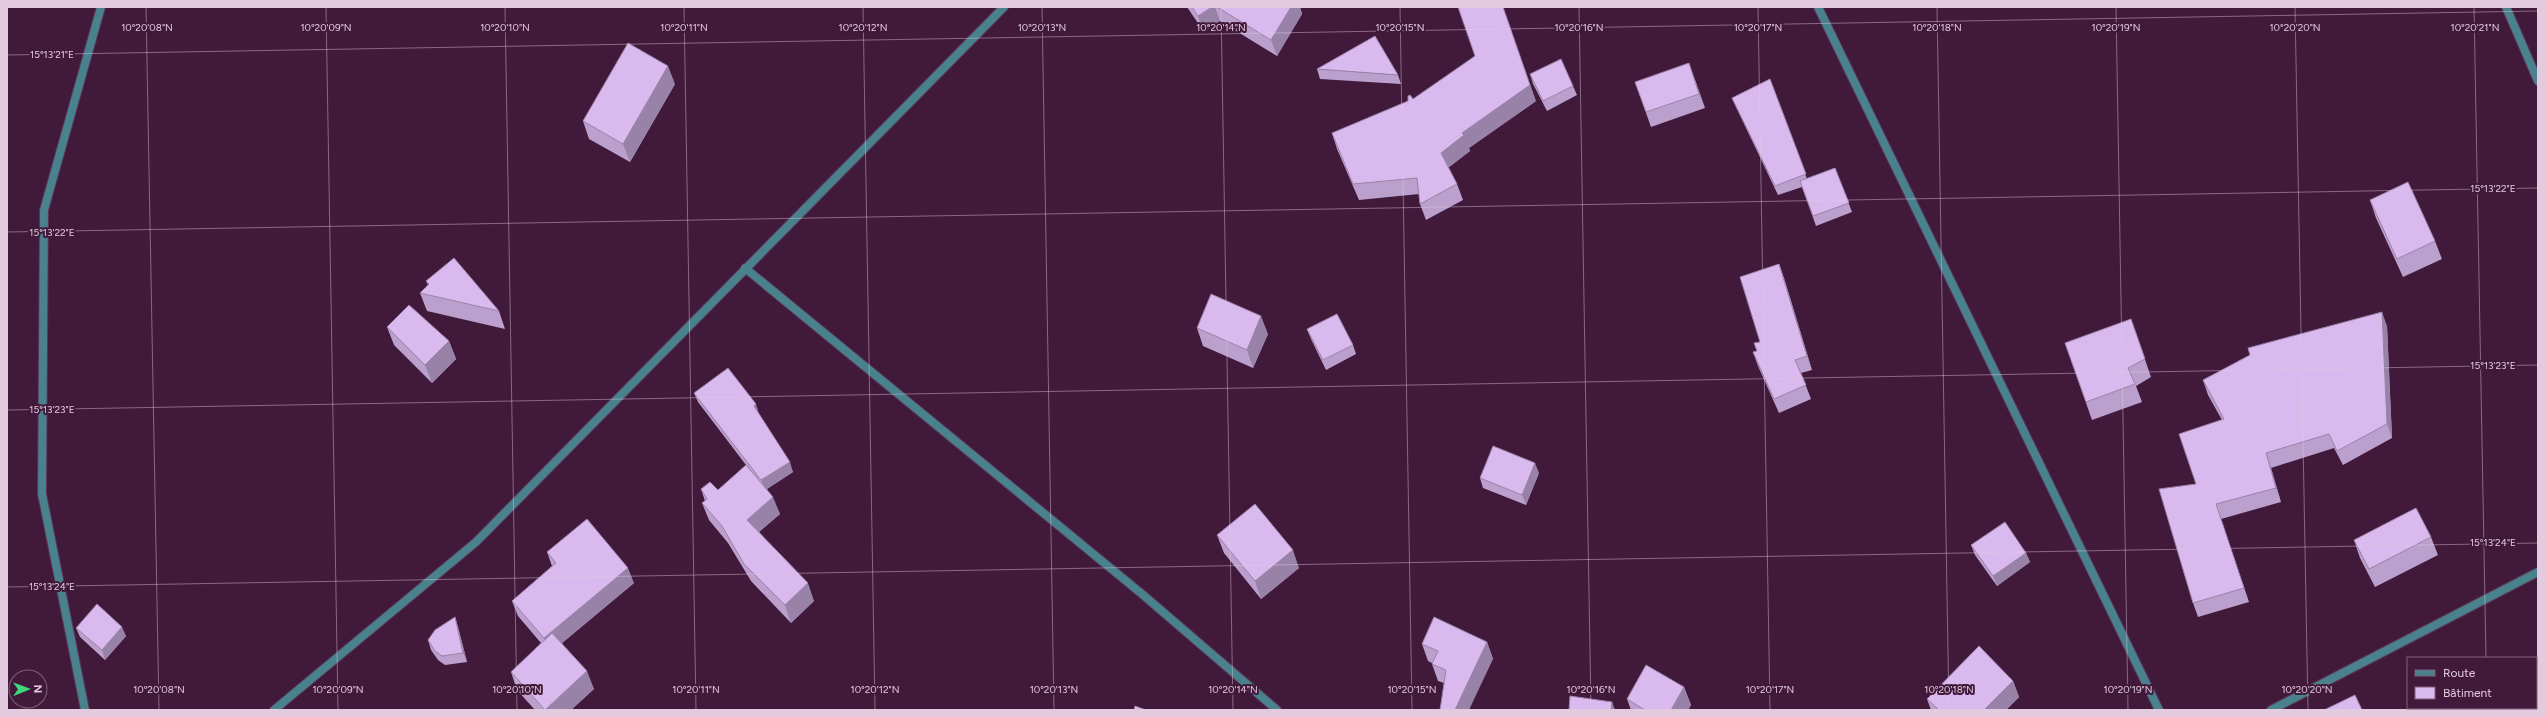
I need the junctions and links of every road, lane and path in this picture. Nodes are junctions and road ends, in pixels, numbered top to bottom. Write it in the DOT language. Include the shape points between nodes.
graph roads {
  1 [pos="102,7"];
  2 [pos="1004,7"];
  3 [pos="1818,7"];
  4 [pos="2506,7"];
  5 [pos="2538,81"];
  6 [pos="745,268"];
  7 [pos="2538,572"];
  8 [pos="85,710"];
  9 [pos="274,710"];
  10 [pos="1278,710"];
  11 [pos="2159,710"];
  12 [pos="2271,710"];
  1 -- 8 [label="street" via="44,210 42,494"];
  2 -- 6 [label="street"];
  3 -- 11 [label="street"];
  4 -- 5 [label="street"];
  6 -- 9 [label="street" via="476,542"];
  6 -- 10 [label="street" via="1136,589"];
  7 -- 12 [label="street"];
}
